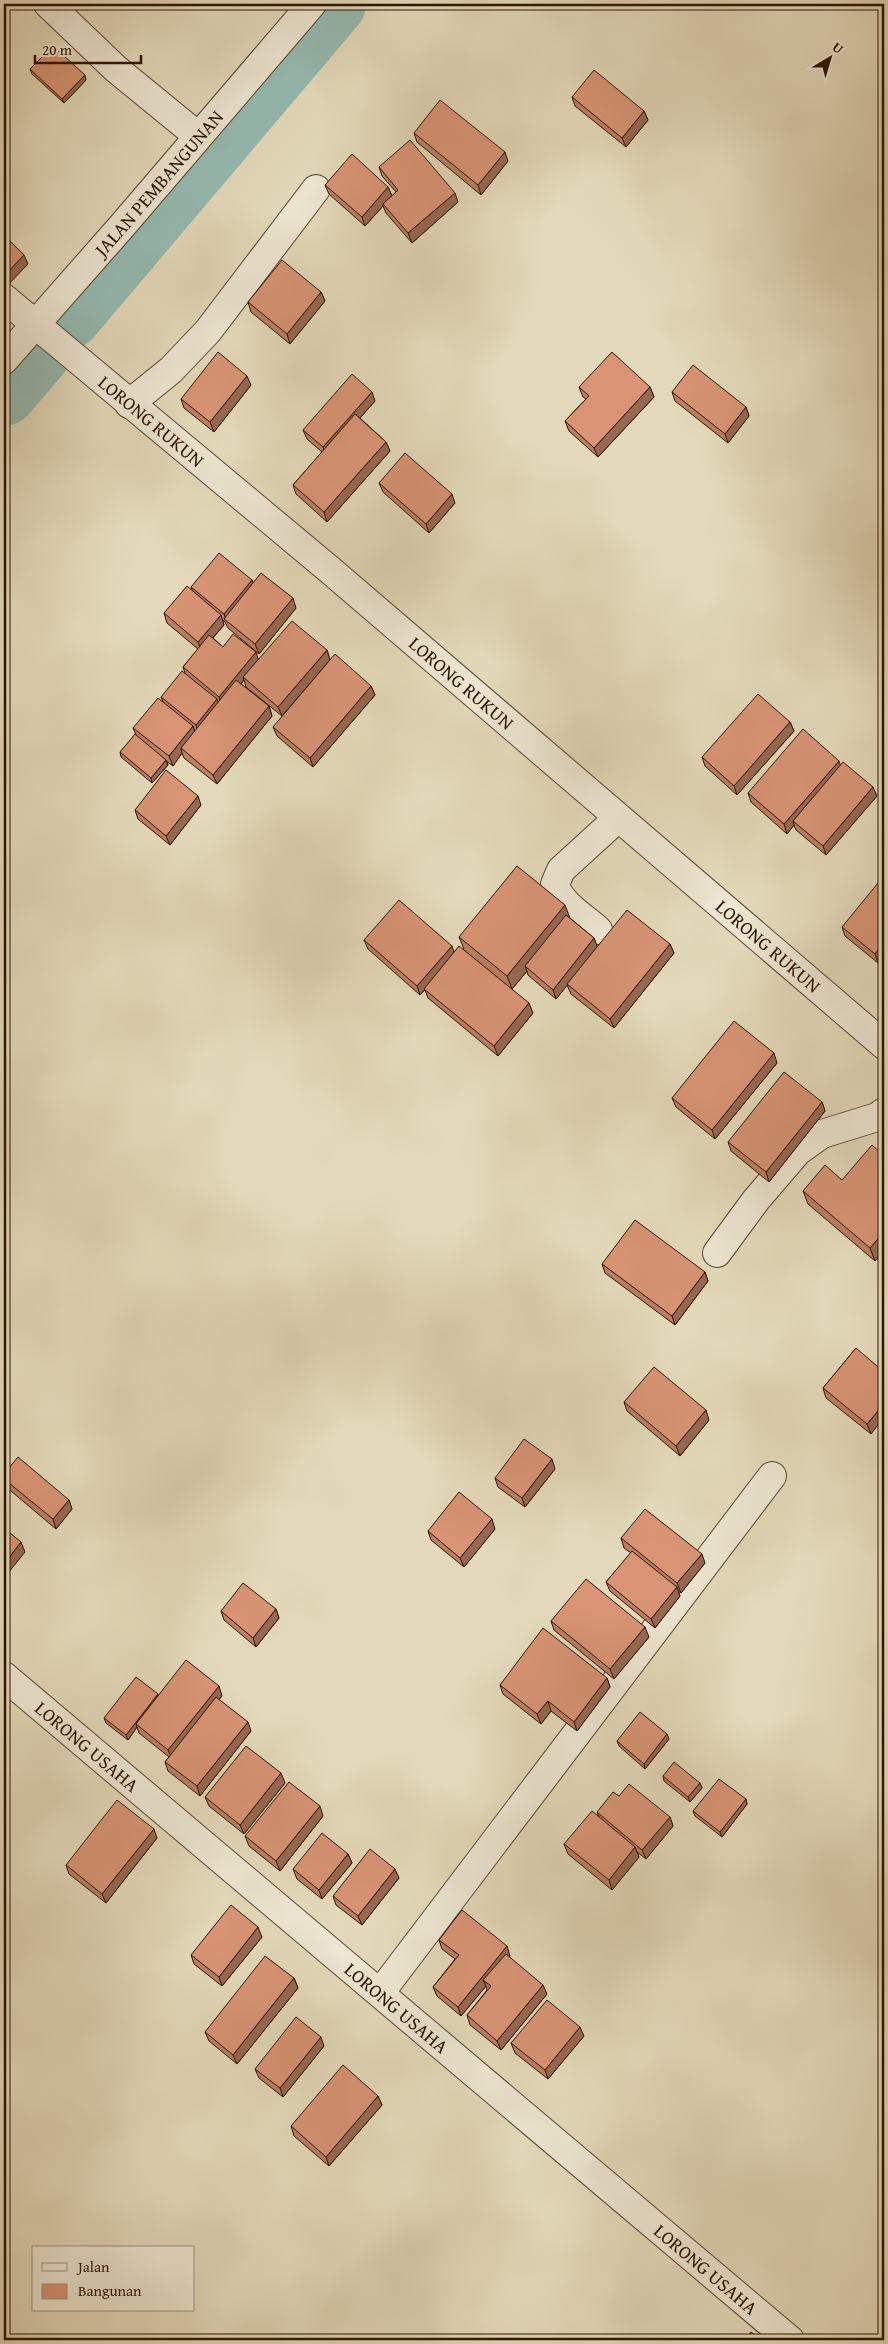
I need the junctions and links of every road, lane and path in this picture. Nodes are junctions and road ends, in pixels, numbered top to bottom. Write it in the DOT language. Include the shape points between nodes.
graph roads {
  1 [pos="48,4"];
  2 [pos="312,4"];
  3 [pos="198,136"];
  4 [pos="316,189"];
  5 [pos="4,298"];
  6 [pos="35,326"];
  7 [pos="4,360"];
  8 [pos="129,404"];
  9 [pos="618,818"];
  10 [pos="598,930"];
  11 [pos="884,1045"];
  12 [pos="884,1112"];
  13 [pos="717,1253"];
  14 [pos="772,1476"];
  15 [pos="4,1676"];
  16 [pos="380,1994"];
  17 [pos="790,2340"];
  1 -- 3 [label="street" via="116,69"];
  2 -- 3 [label="street, JALAN PEMBANGUNAN"];
  3 -- 6 [label="street, JALAN PEMBANGUNAN"];
  4 -- 8 [label="street" via="208,331 170,370"];
  5 -- 6 [label="street, LORONG RUKUN"];
  6 -- 7 [label="street, JALAN PEMBANGUNAN"];
  6 -- 8 [label="street, LORONG RUKUN"];
  8 -- 9 [label="street, LORONG RUKUN" via="330,570"];
  9 -- 10 [label="street" via="561,870 555,884 567,903"];
  9 -- 11 [label="street, LORONG RUKUN"];
  12 -- 13 [label="street" via="822,1134 798,1151"];
  14 -- 16 [label="street"];
  15 -- 16 [label="street, LORONG USAHA"];
  16 -- 17 [label="street, LORONG USAHA"];
}
